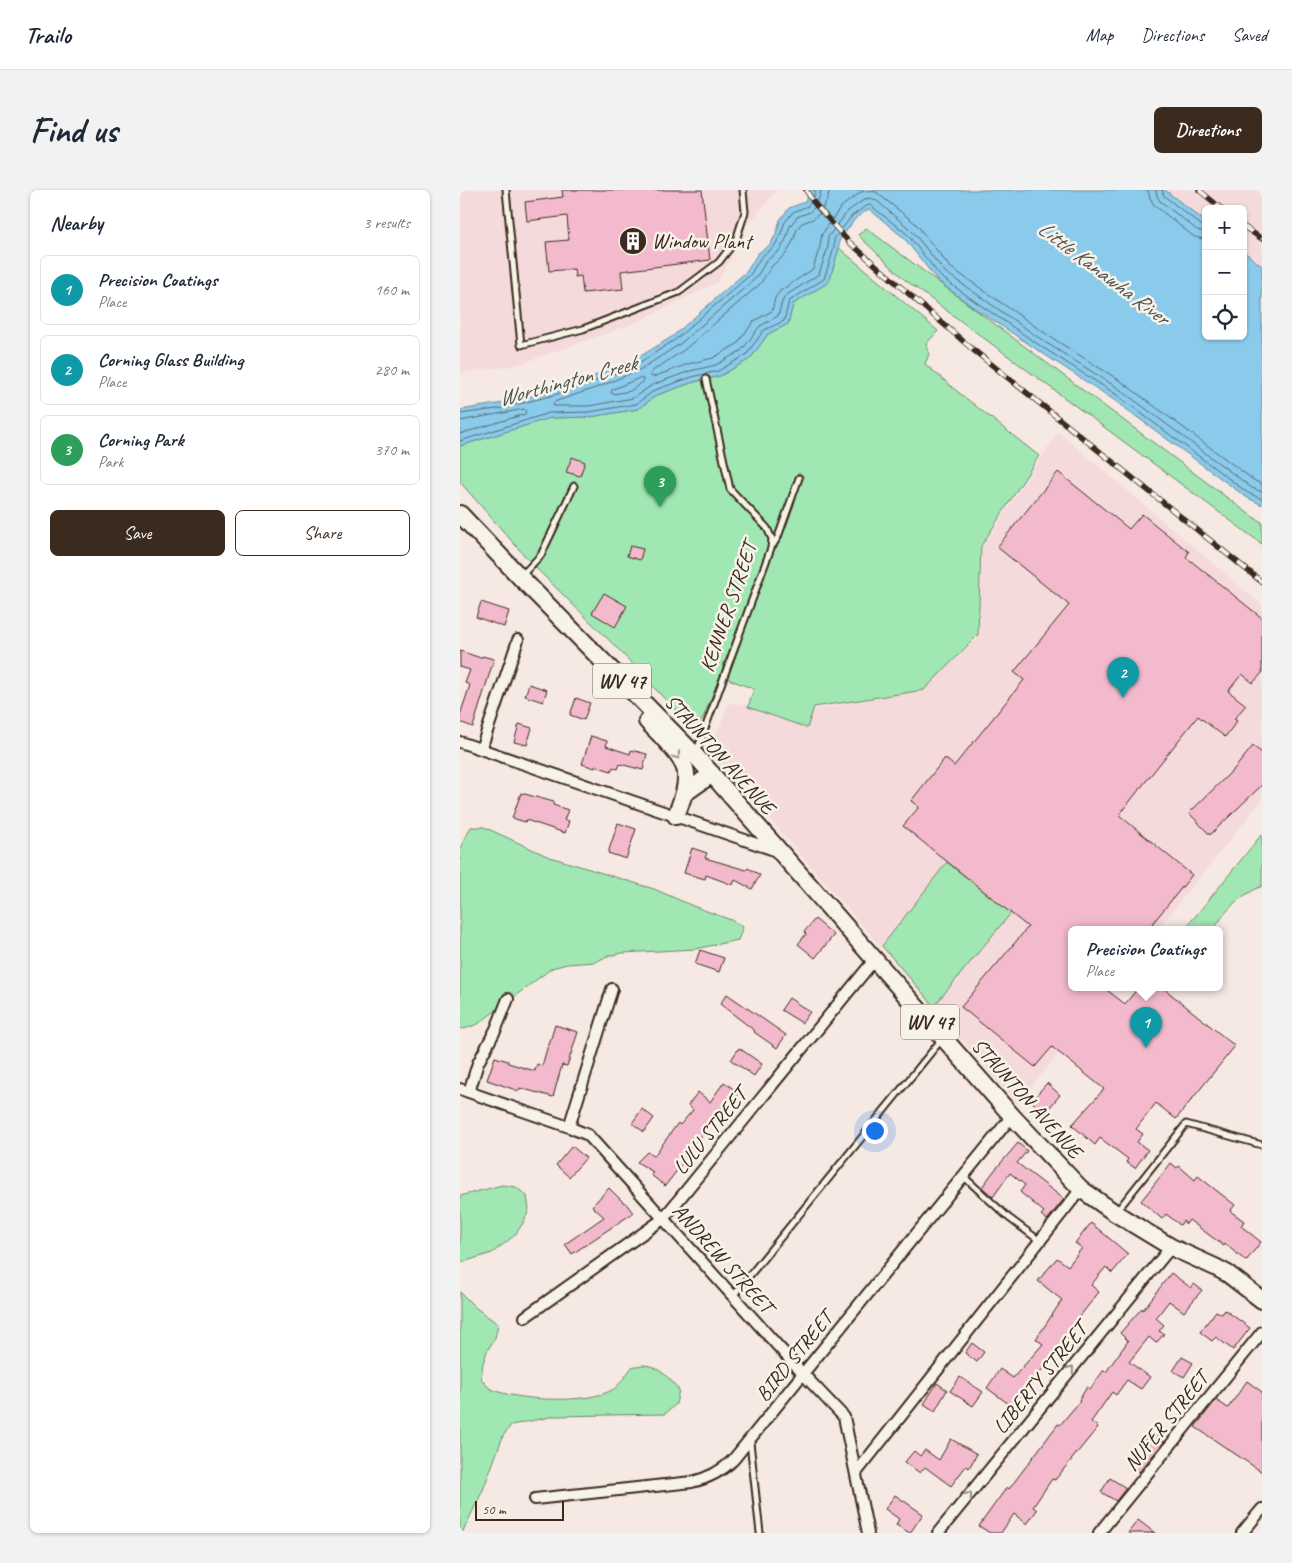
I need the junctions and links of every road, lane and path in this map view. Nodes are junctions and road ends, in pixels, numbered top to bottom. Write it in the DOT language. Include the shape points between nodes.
graph roads {
  1 [pos="506,190"];
  2 [pos="743,190"];
  3 [pos="706,379"];
  4 [pos="799,478"];
  5 [pos="574,486"];
  6 [pos="460,514"];
  7 [pos="771,548"];
  8 [pos="520,577"];
  9 [pos="518,640"];
  10 [pos="605,663"];
  11 [pos="460,742"];
  12 [pos="481,749"];
  13 [pos="695,755"];
  14 [pos="712,774"];
  15 [pos="685,793"];
  16 [pos="676,816"];
  17 [pos="780,853"];
  18 [pos="875,960"];
  19 [pos="612,989"];
  20 [pos="508,998"];
  21 [pos="944,1038"];
  22 [pos="464,1090"];
  23 [pos="1012,1116"];
  24 [pos="570,1128"];
  25 [pos="1262,1145"];
  26 [pos="963,1176"];
  27 [pos="1082,1189"];
  28 [pos="1115,1214"];
  29 [pos="663,1219"];
  30 [pos="1040,1241"];
  31 [pos="1170,1247"];
  32 [pos="733,1296"];
  33 [pos="1262,1300"];
  34 [pos="525,1317"];
  35 [pos="1262,1332"];
  36 [pos="803,1374"];
  37 [pos="750,1439"];
  38 [pos="856,1473"];
  39 [pos="535,1499"];
  40 [pos="1262,1509"];
  41 [pos="760,1533"];
  42 [pos="868,1533"];
  43 [pos="938,1533"];
  44 [pos="1098,1533"];
  45 [pos="1242,1533"];
  1 -- 2 [label="lane" via="521,345 582,329 680,292 720,262 736,240 745,212"];
  3 -- 7 [label="lane, KENNER STREET" via="730,489 767,528 772,539"];
  4 -- 7 [label="lane"];
  5 -- 8 [label="lane" via="541,555"];
  6 -- 8 [label="main road, STAUNTON AVENUE / WV 47"];
  7 -- 13 [label="lane, KENNER STREET"];
  8 -- 10 [label="main road, STAUNTON AVENUE / WV 47"];
  9 -- 12 [label="street"];
  10 -- 13 [label="main road, STAUNTON AVENUE / WV 47"];
  10 -- 15 [label="main road, one-way" via="621,693 682,762 686,773"];
  11 -- 12 [label="street, STAUNTON AVENUE"];
  12 -- 16 [label="street, STAUNTON AVENUE"];
  13 -- 14 [label="main road, STAUNTON AVENUE / WV 47"];
  14 -- 15 [label="main road"];
  14 -- 17 [label="main road, STAUNTON AVENUE / WV 47"];
  15 -- 16 [label="main road"];
  16 -- 17 [label="street, STAUNTON AVENUE"];
  17 -- 18 [label="main road, STAUNTON AVENUE / WV 47"];
  18 -- 21 [label="main road, STAUNTON AVENUE / WV 47"];
  18 -- 29 [label="street, LULU STREET"];
  19 -- 24 [label="street"];
  20 -- 22 [label="street" via="496,1029"];
  21 -- 23 [label="main road, STAUNTON AVENUE / WV 47"];
  21 -- 32 [label="lane"];
  22 -- 24 [label="street, ANDREW STREET"];
  23 -- 26 [label="street, BIRD STREET"];
  23 -- 27 [label="main road, STAUNTON AVENUE / WV 47"];
  24 -- 29 [label="street, ANDREW STREET" via="588,1136"];
  25 -- 28 [label="lane" via="1186,1124"];
  26 -- 30 [label="lane"];
  26 -- 36 [label="street, BIRD STREET"];
  27 -- 28 [label="main road, STAUNTON AVENUE / WV 47"];
  27 -- 30 [label="street"];
  28 -- 31 [label="main road, STAUNTON AVENUE / WV 47"];
  29 -- 32 [label="street, ANDREW STREET"];
  29 -- 34 [label="street, LULU STREET"];
  30 -- 38 [label="street"];
  31 -- 33 [label="main road, STAUNTON AVENUE / WV 47" via="1228,1274"];
  43 -- 31 [label="street, LIBERTY STREET, one-way"];
  32 -- 36 [label="street, ANDREW STREET"];
  35 -- 44 [label="street, NUFER STREET"];
  36 -- 37 [label="street, BIRD STREET"];
  36 -- 38 [label="street, ANDREW STREET" via="844,1417"];
  37 -- 39 [label="street, BIRD STREET" via="724,1469 703,1480"];
  37 -- 41 [label="lane"];
  38 -- 42 [label="street, ANDREW STREET"];
  40 -- 45 [label="street"];
}
